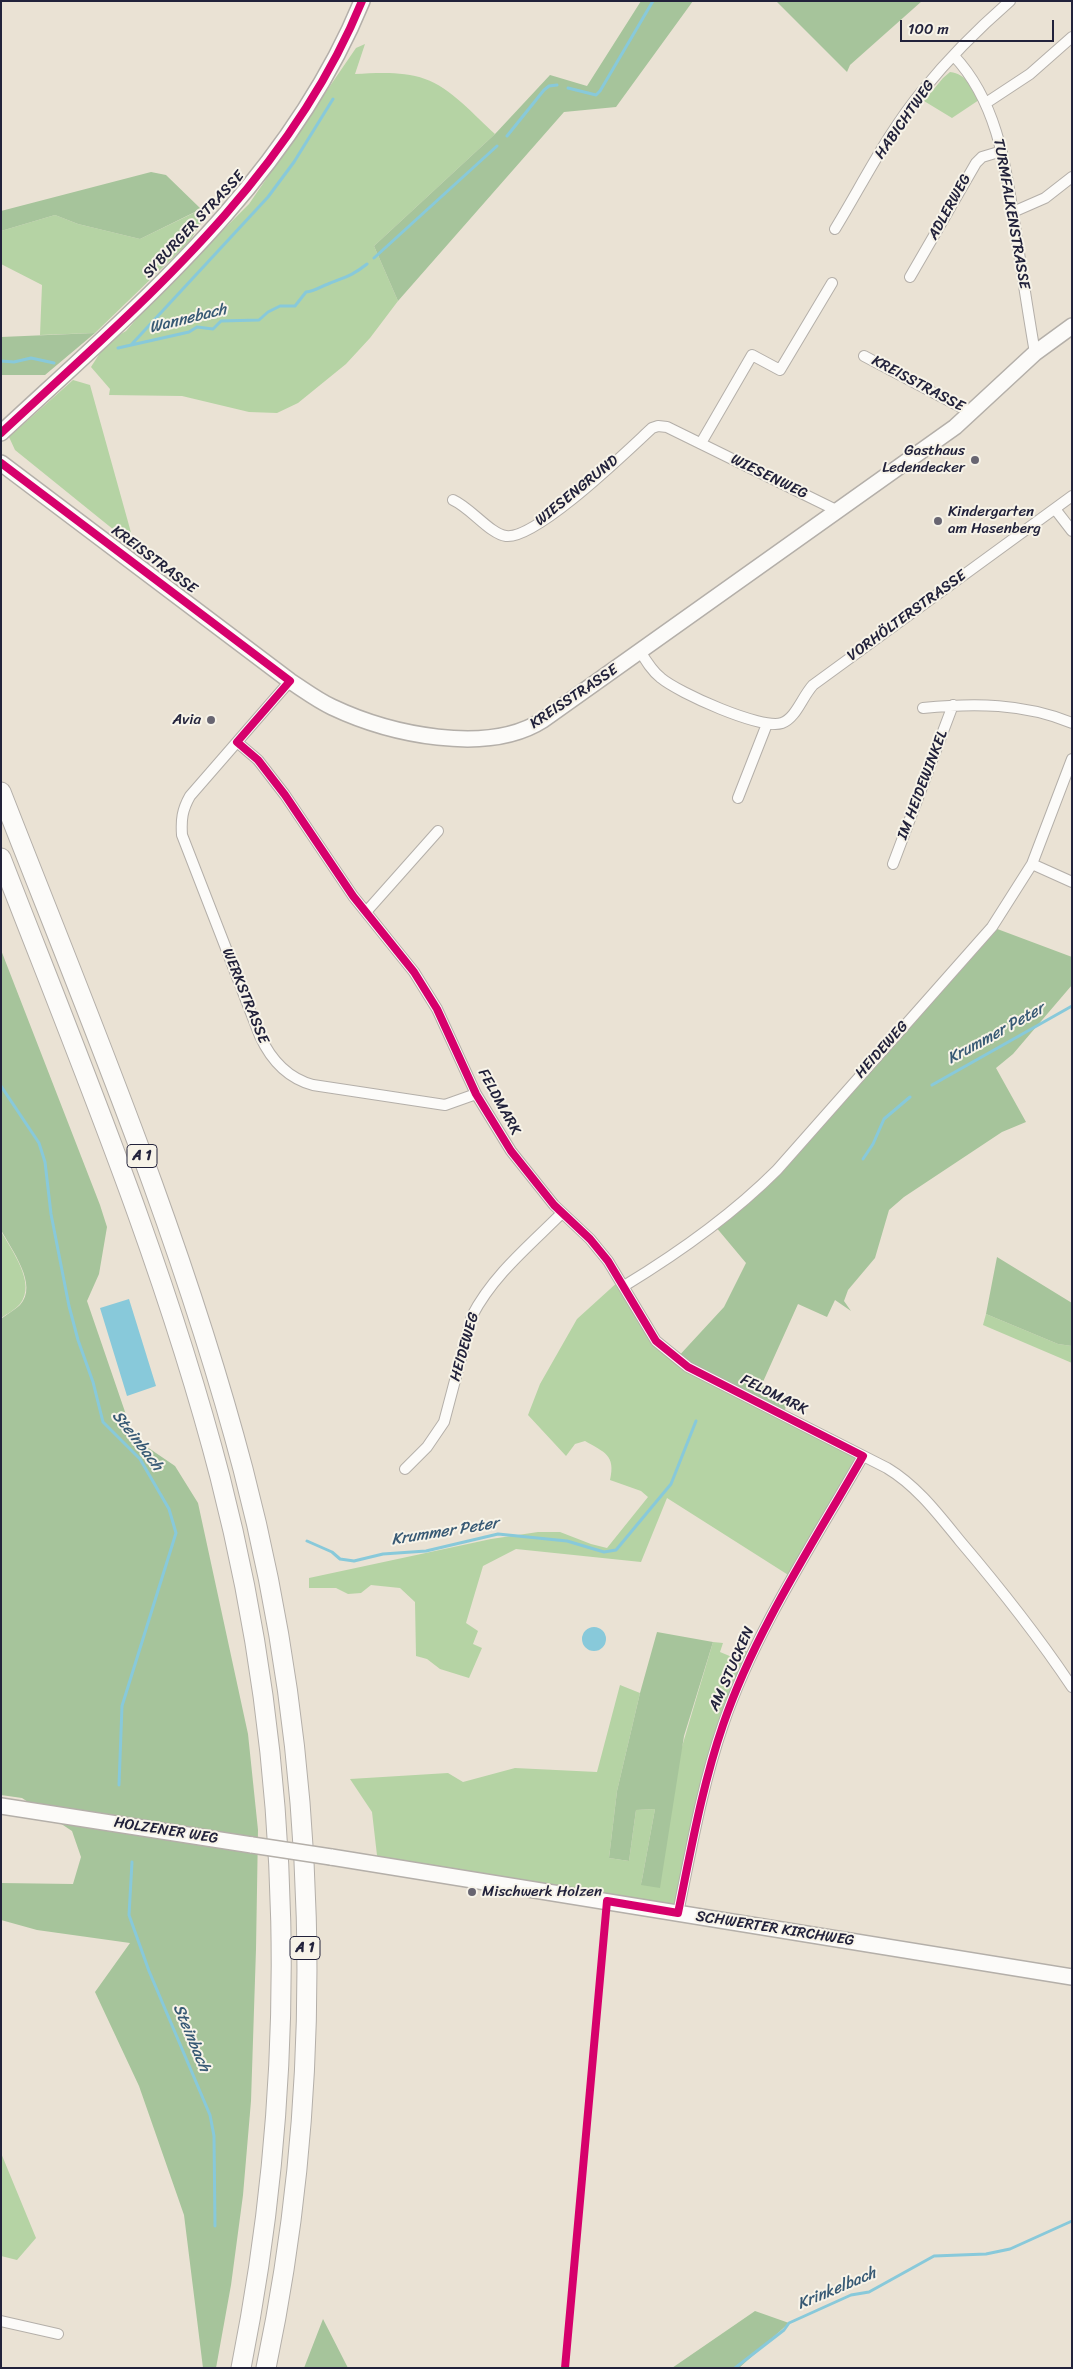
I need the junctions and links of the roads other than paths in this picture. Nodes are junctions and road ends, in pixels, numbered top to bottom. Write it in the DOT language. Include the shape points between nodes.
graph roads {
  1 [pos="362,1"];
  2 [pos="1010,1"];
  3 [pos="1072,37"];
  4 [pos="954,56"];
  5 [pos="986,103"];
  6 [pos="1002,151"];
  7 [pos="1072,177"];
  8 [pos="1012,212"];
  9 [pos="836,229"];
  10 [pos="910,277"];
  11 [pos="832,283"];
  12 [pos="1072,326"];
  13 [pos="1035,354"];
  14 [pos="864,356"];
  15 [pos="972,413"];
  16 [pos="1,433"];
  17 [pos="701,443"];
  18 [pos="1,463"];
  19 [pos="1072,496"];
  20 [pos="453,500"];
  21 [pos="1055,509"];
  22 [pos="838,510"];
  23 [pos="1072,531"];
  24 [pos="640,651"];
  25 [pos="290,681"];
  26 [pos="953,705"];
  27 [pos="923,708"];
  28 [pos="1072,723"];
  29 [pos="767,724"];
  30 [pos="237,742"];
  31 [pos="1072,759"];
  32 [pos="1,792"];
  33 [pos="738,798"];
  34 [pos="438,831"];
  35 [pos="1,858"];
  36 [pos="893,864"];
  37 [pos="1032,864"];
  38 [pos="1072,882"];
  39 [pos="366,912"];
  40 [pos="476,1094"];
  41 [pos="562,1213"];
  42 [pos="624,1286"];
  43 [pos="863,1456"];
  44 [pos="405,1469"];
  45 [pos="1072,1687"];
  46 [pos="1,1806"];
  47 [pos="331,1857"];
  48 [pos="678,1913"];
  49 [pos="1072,1977"];
  50 [pos="1,2321"];
  51 [pos="58,2334"];
  52 [pos="242,2368"];
  53 [pos="266,2368"];
  1 -- 16 [label="main road, SYBURGER STRASSE" via="309,104 246,192 168,276"];
  2 -- 4 [label="street, HABICHTWEG"];
  3 -- 5 [label="street" via="1030,74"];
  4 -- 5 [label="street, TURMFALKENSTRASSE" via="972,77"];
  4 -- 9 [label="street, HABICHTWEG" via="922,91"];
  5 -- 6 [label="street, TURMFALKENSTRASSE"];
  6 -- 8 [label="street, TURMFALKENSTRASSE"];
  6 -- 10 [label="street, ADLERWEG" via="982,157 976,163"];
  7 -- 8 [label="street" via="1045,198"];
  8 -- 13 [label="street, TURMFALKENSTRASSE"];
  11 -- 17 [label="street" via="780,370 752,355"];
  12 -- 13 [label="main road, KREISSTRASSE"];
  13 -- 15 [label="main road, KREISSTRASSE"];
  14 -- 15 [label="street, KREISSTRASSE"];
  15 -- 22 [label="main road, KREISSTRASSE"];
  17 -- 20 [label="street, WIESENGRUND" via="667,427 652,428 568,502 517,536 499,534 465,505"];
  17 -- 22 [label="street, WIESENWEG"];
  18 -- 25 [label="main road, KREISSTRASSE"];
  19 -- 21 [label="street, VORHÖLTERSTRASSE"];
  21 -- 23 [label="street"];
  21 -- 29 [label="street, VORHÖLTERSTRASSE" via="813,685 790,719"];
  22 -- 24 [label="main road, KREISSTRASSE"];
  24 -- 25 [label="main road, KREISSTRASSE" via="533,727 489,738 412,732 365,720 330,707"];
  24 -- 29 [label="street" via="662,679 684,692 704,703"];
  25 -- 30 [label="street"];
  26 -- 27 [label="street"];
  26 -- 28 [label="street" via="1011,706"];
  26 -- 36 [label="street, IM HEIDEWINKEL"];
  29 -- 33 [label="street"];
  30 -- 39 [label="street, FELDMARK" via="258,760 285,795"];
  30 -- 40 [label="street, WERKSTRASSE" via="190,796 183,808 182,835 266,1049 294,1078 313,1085 445,1104"];
  31 -- 37 [label="street, HEIDEWEG"];
  32 -- 53 [label="highway, A 1" via="118,1092 187,1283 243,1470 272,1597 296,1768 304,1881 305,1971 304,2060 298,2146 282,2277"];
  34 -- 39 [label="street"];
  35 -- 52 [label="highway, A 1" via="95,1100 165,1293 220,1477 259,1671 280,1883 282,1974 269,2199"];
  37 -- 38 [label="street"];
  37 -- 42 [label="street, HEIDEWEG" via="992,927 777,1170 715,1226"];
  39 -- 40 [label="street, FELDMARK" via="427,991"];
  40 -- 41 [label="street, FELDMARK" via="511,1151"];
  41 -- 42 [label="street, FELDMARK" via="590,1239"];
  41 -- 44 [label="street, HEIDEWEG" via="498,1276 478,1302 444,1422 427,1447"];
  42 -- 43 [label="street, FELDMARK" via="648,1331 676,1359"];
  43 -- 45 [label="street, FELDMARK" via="897,1474 922,1496 1019,1612"];
  43 -- 48 [label="street, AM STUCKEN" via="768,1623 736,1692 709,1769"];
  46 -- 47 [label="main road, HOLZENER WEG, bridge"];
  47 -- 48 [label="main road, SCHWERTER KIRCHWEG"];
  48 -- 49 [label="main road, SCHWERTER KIRCHWEG"];
  50 -- 51 [label="street"];
}
